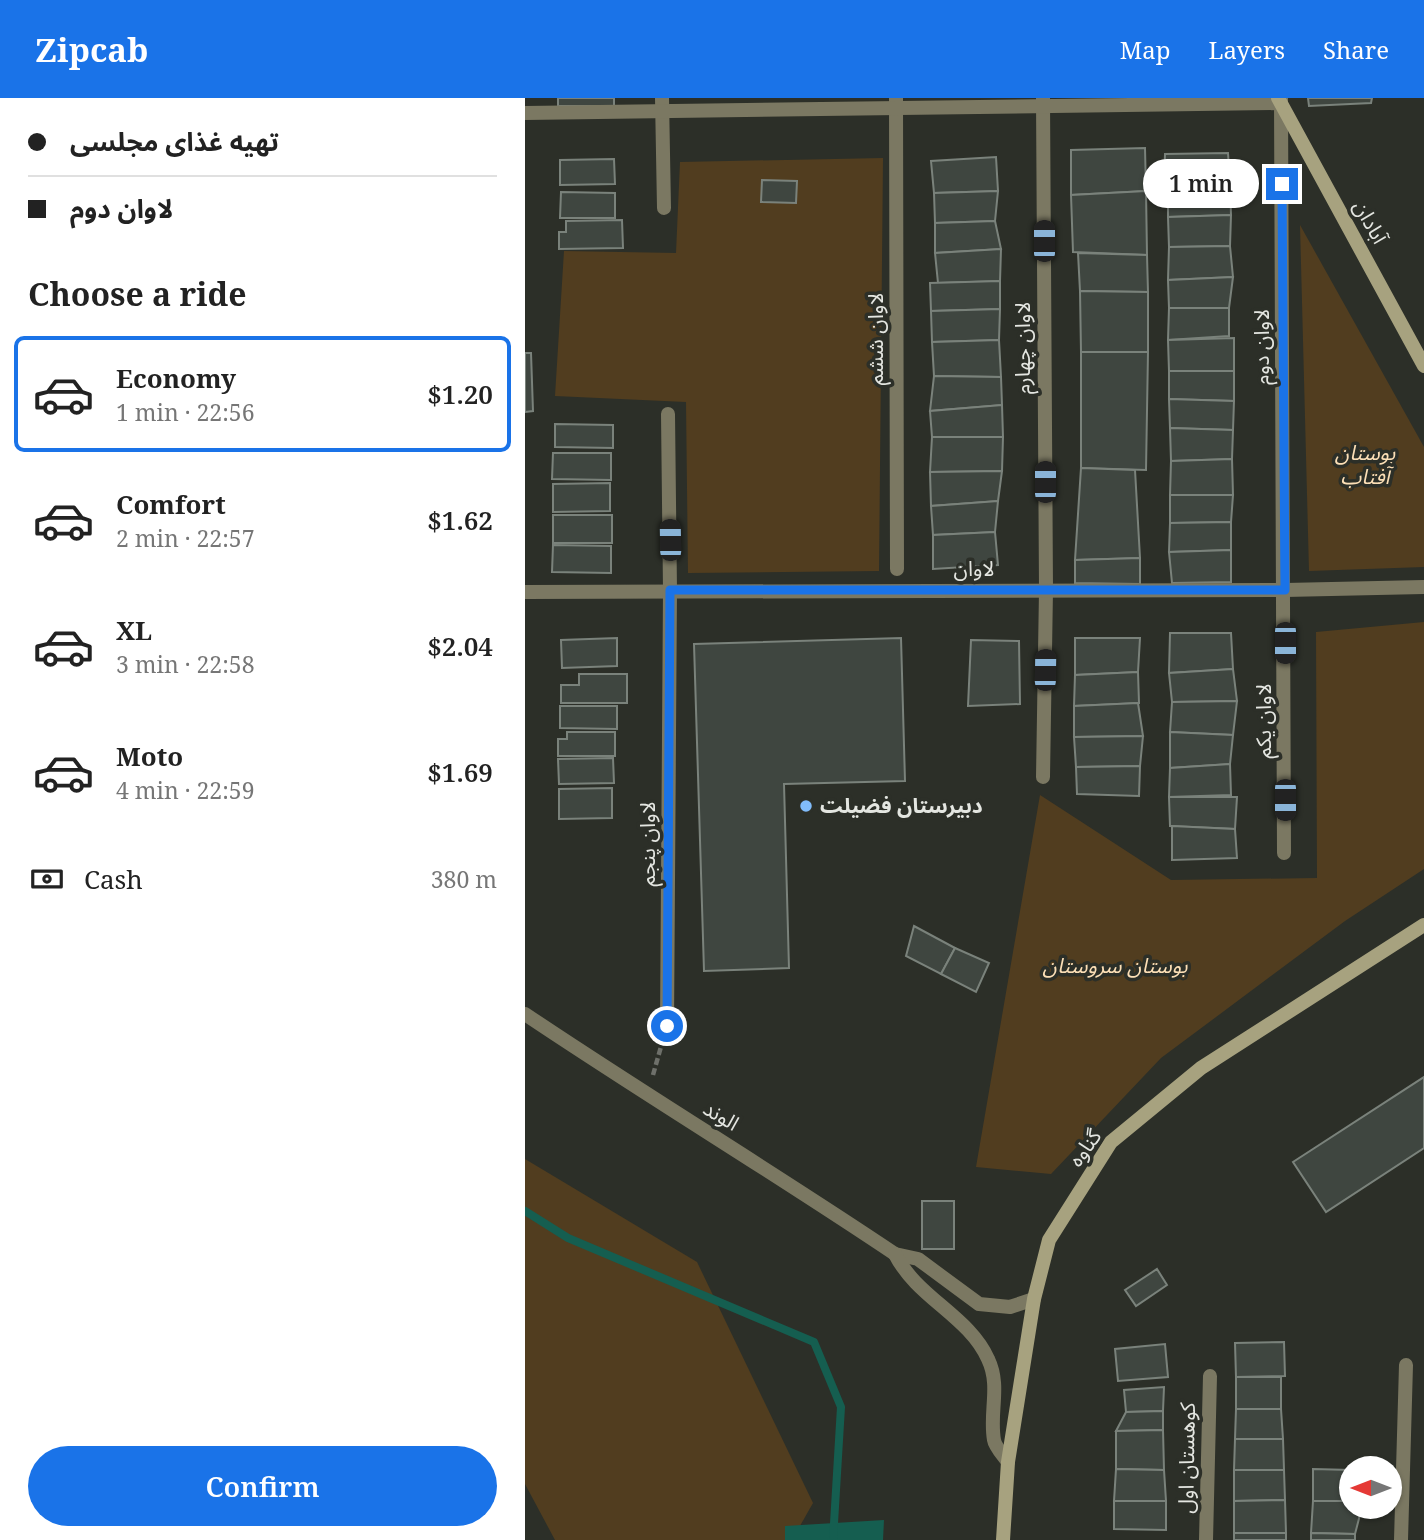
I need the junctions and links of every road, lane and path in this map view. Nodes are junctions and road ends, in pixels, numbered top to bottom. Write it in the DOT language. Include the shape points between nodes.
graph roads {
  1 [pos="1280,100"];
  2 [pos="1043,102"];
  3 [pos="896,103"];
  4 [pos="662,105"];
  5 [pos="525,113"];
  6 [pos="664,208"];
  7 [pos="1424,366"];
  8 [pos="668,414"];
  9 [pos="897,569"];
  10 [pos="1424,587"];
  11 [pos="670,590"];
  12 [pos="1046,590"];
  13 [pos="1285,590"];
  14 [pos="525,592"];
  15 [pos="1043,776"];
  16 [pos="1285,853"];
  17 [pos="1424,925"];
  18 [pos="525,1014"];
  19 [pos="667,1026"];
  20 [pos="647,1096"];
  21 [pos="895,1254"];
  22 [pos="1034,1299"];
  23 [pos="1406,1365"];
  24 [pos="1210,1376"];
  25 [pos="1009,1462"];
  26 [pos="1003,1540"];
  27 [pos="1206,1540"];
  28 [pos="1401,1540"];
  1 -- 2 [label="street"];
  1 -- 7 [label="main road, آبادان"];
  1 -- 13 [label="street, لاوان دوم"];
  2 -- 3 [label="street"];
  2 -- 12 [label="street, لاوان چهارم"];
  3 -- 4 [label="street"];
  3 -- 9 [label="street, لاوان ششم"];
  4 -- 5 [label="street"];
  4 -- 6 [label="street"];
  8 -- 11 [label="street, لاوان پنجم"];
  10 -- 13 [label="street, لاوان"];
  11 -- 12 [label="street, لاوان"];
  11 -- 14 [label="street, لاوان"];
  11 -- 19 [label="street, لاوان پنجم"];
  12 -- 13 [label="street, لاوان"];
  12 -- 15 [label="street, لاوان چهارم"];
  13 -- 16 [label="street, لاوان یکم"];
  17 -- 22 [label="main road, گناوه" via="1202,1068 1111,1142 1049,1240"];
  18 -- 20 [label="street, الوند"];
  19 -- 20 [label="path"];
  20 -- 21 [label="street, الوند" via="773,1172"];
  21 -- 22 [label="street" via="918,1259 979,1304 1010,1307"];
  21 -- 25 [label="street" via="906,1276 974,1336 989,1359 996,1388 994,1442"];
  22 -- 25 [label="main road, گناوه"];
  23 -- 28 [label="street"];
  24 -- 27 [label="street, کوهستان اول"];
  25 -- 26 [label="main road, گناوه"];
}
